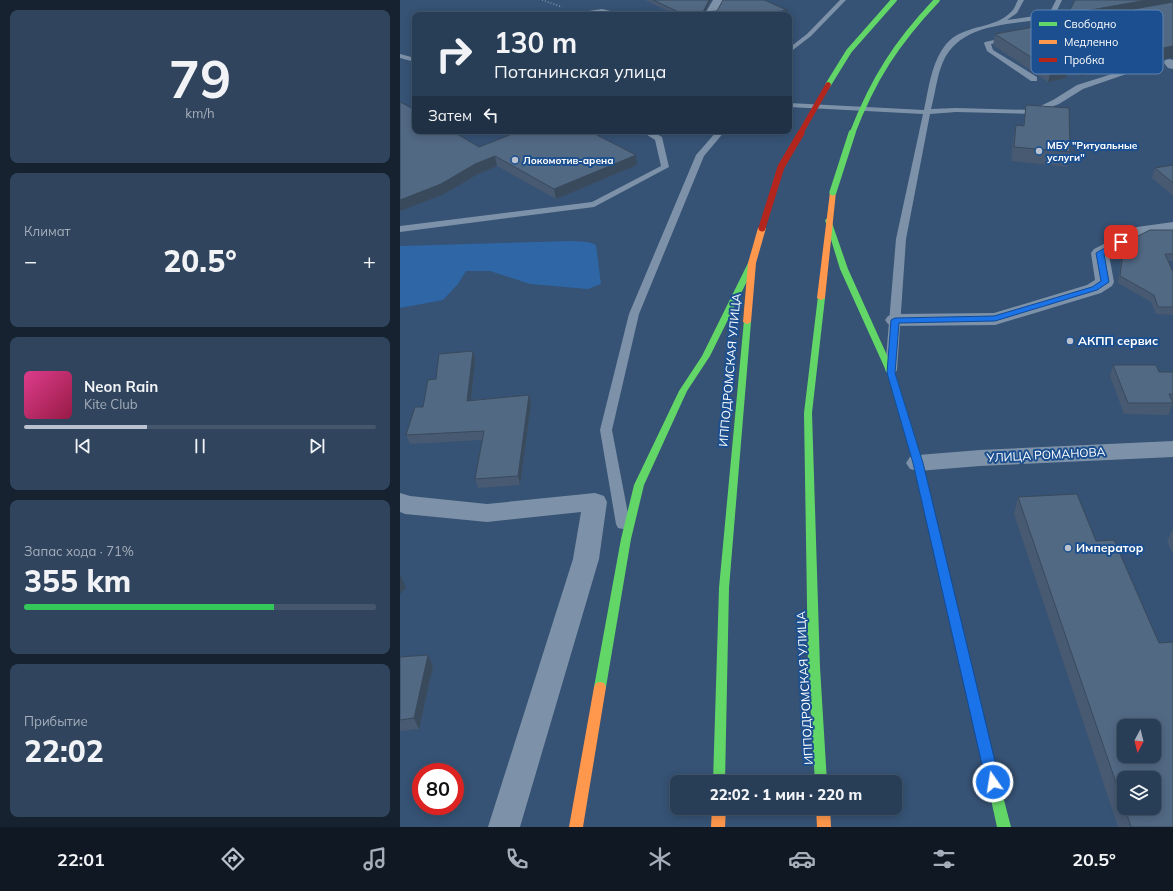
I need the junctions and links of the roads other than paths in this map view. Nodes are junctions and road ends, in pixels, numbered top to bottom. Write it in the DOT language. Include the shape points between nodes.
graph roads {
  1 [pos="719,0"];
  2 [pos="843,0"];
  3 [pos="894,0"];
  4 [pos="937,0"];
  5 [pos="1021,0"];
  6 [pos="1059,0"];
  7 [pos="1055,10"];
  8 [pos="712,12"];
  9 [pos="1031,19"];
  10 [pos="997,24"];
  11 [pos="1018,37"];
  12 [pos="792,48"];
  13 [pos="400,56"];
  14 [pos="412,59"];
  15 [pos="1121,74"];
  16 [pos="1034,79"];
  17 [pos="792,105"];
  18 [pos="927,112"];
  19 [pos="650,134"];
  20 [pos="718,134"];
  21 [pos="828,220"];
  22 [pos="1173,227"];
  23 [pos="400,229"];
  24 [pos="752,263"];
  25 [pos="895,320"];
  26 [pos="891,373"];
  27 [pos="1173,449"];
  28 [pos="918,463"];
  29 [pos="400,502"];
  30 [pos="626,539"];
  31 [pos="720,775"];
  32 [pos="822,775"];
  33 [pos="719,815"];
  34 [pos="823,815"];
  35 [pos="504,827"];
  36 [pos="576,827"];
  37 [pos="718,827"];
  38 [pos="824,827"];
  39 [pos="1004,827"];
  1 -- 8 [label="street"];
  2 -- 12 [label="lane"];
  3 -- 24 [label="highway, ИППОДРОМСКАЯ УЛИЦА, bridge" via="849,51 781,167"];
  4 -- 21 [label="highway, ИППОДРОМСКАЯ УЛИЦА, bridge" via="893,52 862,106 833,192"];
  5 -- 10 [label="lane" via="1015,12"];
  6 -- 7 [label="lane"];
  9 -- 10 [label="lane"];
  10 -- 18 [label="lane" via="963,34 951,43 939,62"];
  11 -- 16 [label="lane" via="987,43 988,48"];
  13 -- 14 [label="lane"];
  15 -- 18 [label="lane" via="1080,87 1033,112"];
  17 -- 18 [label="lane"];
  18 -- 25 [label="lane" via="901,239"];
  19 -- 23 [label="lane" via="659,139 665,167 594,204"];
  20 -- 30 [label="lane" via="700,155 634,314 606,430"];
  21 -- 26 [label="highway" via="844,269"];
  21 -- 32 [label="highway, ИППОДРОМСКАЯ УЛИЦА" via="808,414 814,667"];
  22 -- 25 [label="street" via="1143,231 1100,253 1105,282 1094,288 995,319"];
  24 -- 30 [label="highway" via="706,356 683,391 639,485"];
  24 -- 31 [label="highway, ИППОДРОМСКАЯ УЛИЦА" via="724,588"];
  25 -- 26 [label="lane"];
  26 -- 28 [label="highway"];
  27 -- 28 [label="street, УЛИЦА РОМАНОВА"];
  28 -- 39 [label="highway"];
  29 -- 35 [label="street" via="405,505 487,513 596,502 586,559"];
  30 -- 36 [label="highway"];
  33 -- 37 [label="highway"];
  34 -- 38 [label="highway"];
}
